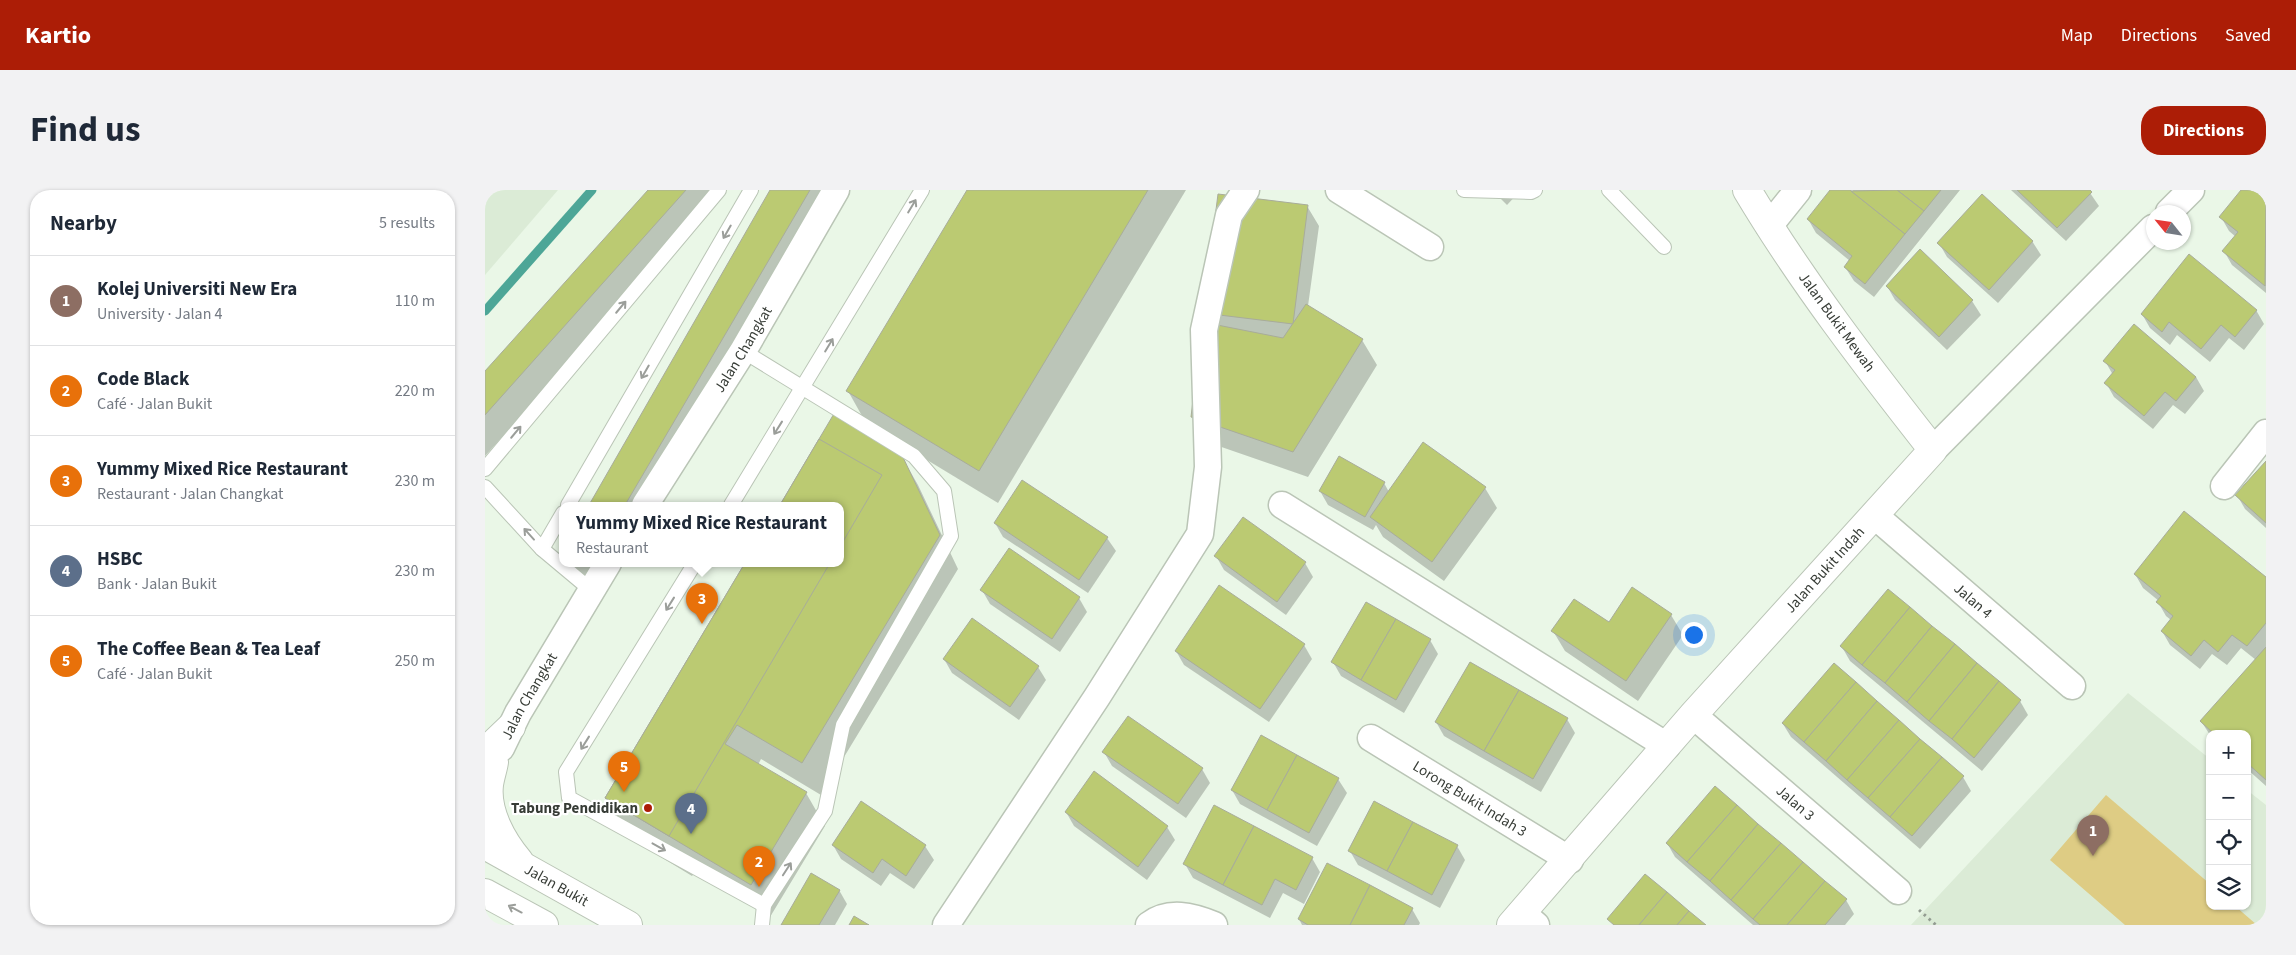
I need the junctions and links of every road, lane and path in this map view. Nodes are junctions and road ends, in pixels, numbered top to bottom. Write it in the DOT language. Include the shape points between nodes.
graph roads {
  1 [pos="719,190"];
  2 [pos="751,190"];
  3 [pos="836,190"];
  4 [pos="922,190"];
  5 [pos="1246,190"];
  6 [pos="1339,190"];
  7 [pos="1464,190"];
  8 [pos="1535,190"];
  9 [pos="1609,190"];
  10 [pos="1747,190"];
  11 [pos="1798,190"];
  12 [pos="2191,190"];
  13 [pos="2176,205"];
  14 [pos="1769,226"];
  15 [pos="2146,235"];
  16 [pos="1430,247"];
  17 [pos="1664,247"];
  18 [pos="743,351"];
  19 [pos="803,387"];
  20 [pos="2266,433"];
  21 [pos="1933,450"];
  22 [pos="485,469"];
  23 [pos="2224,486"];
  24 [pos="485,487"];
  25 [pos="570,502"];
  26 [pos="647,502"];
  27 [pos="733,502"];
  28 [pos="1282,505"];
  29 [pos="1874,515"];
  30 [pos="559,520"];
  31 [pos="542,549"];
  32 [pos="559,563"];
  33 [pos="564,567"];
  34 [pos="605,567"];
  35 [pos="693,567"];
  36 [pos="591,590"];
  37 [pos="2073,686"];
  38 [pos="1693,715"];
  39 [pos="511,727"];
  40 [pos="1371,738"];
  41 [pos="1667,746"];
  42 [pos="488,764"];
  43 [pos="485,845"];
  44 [pos="1570,860"];
  45 [pos="523,866"];
  46 [pos="1898,891"];
  47 [pos="485,893"];
  48 [pos="764,905"];
  49 [pos="1523,921"];
  50 [pos="544,925"];
  51 [pos="628,925"];
  52 [pos="762,925"];
  53 [pos="946,925"];
  54 [pos="1149,925"];
  55 [pos="1214,925"];
  22 -- 1 [label="lane, one-way"];
  2 -- 25 [label="lane, one-way"];
  3 -- 18 [label="street, Jalan Changkat"];
  19 -- 4 [label="lane, one-way"];
  5 -- 53 [label="street" via="1229,215 1204,330 1208,467 1200,534"];
  6 -- 16 [label="street"];
  7 -- 8 [label="lane"];
  9 -- 17 [label="lane"];
  10 -- 14 [label="street, Jalan Bukit Mewah"];
  11 -- 14 [label="street"];
  12 -- 13 [label="street"];
  14 -- 21 [label="street, Jalan Bukit Mewah" via="1844,336"];
  15 -- 21 [label="street, Jalan Bukit Indah"];
  18 -- 19 [label="lane"];
  18 -- 26 [label="street, Jalan Changkat"];
  19 -- 27 [label="lane, one-way"];
  48 -- 19 [label="lane, one-way" via="825,810 843,725 951,536 944,491 913,456"];
  20 -- 23 [label="street"];
  21 -- 29 [label="street, Jalan Bukit Indah"];
  31 -- 24 [label="lane, one-way"];
  28 -- 41 [label="street"];
  29 -- 37 [label="street, Jalan 4"];
  29 -- 38 [label="street, Jalan Bukit Indah"];
  30 -- 31 [label="lane"];
  31 -- 32 [label="lane"];
  33 -- 36 [label="lane"];
  34 -- 36 [label="street, Jalan Changkat"];
  35 -- 48 [label="lane, one-way" via="566,772 569,798"];
  36 -- 39 [label="street, Jalan Changkat"];
  38 -- 41 [label="street, Jalan Bukit Indah"];
  38 -- 46 [label="street, Jalan 3"];
  39 -- 42 [label="street"];
  40 -- 44 [label="street, Lorong Bukit Indah 3"];
  41 -- 44 [label="street, Jalan Bukit Indah"];
  42 -- 45 [label="street" via="491,806 500,835"];
  43 -- 45 [label="street, Jalan Bukit"];
  44 -- 49 [label="street, Jalan Bukit Indah"];
  45 -- 51 [label="street, Jalan Bukit"];
  50 -- 47 [label="street, one-way"];
  48 -- 52 [label="lane"];
  54 -- 55 [label="street" via="1160,917 1178,915"];
}
